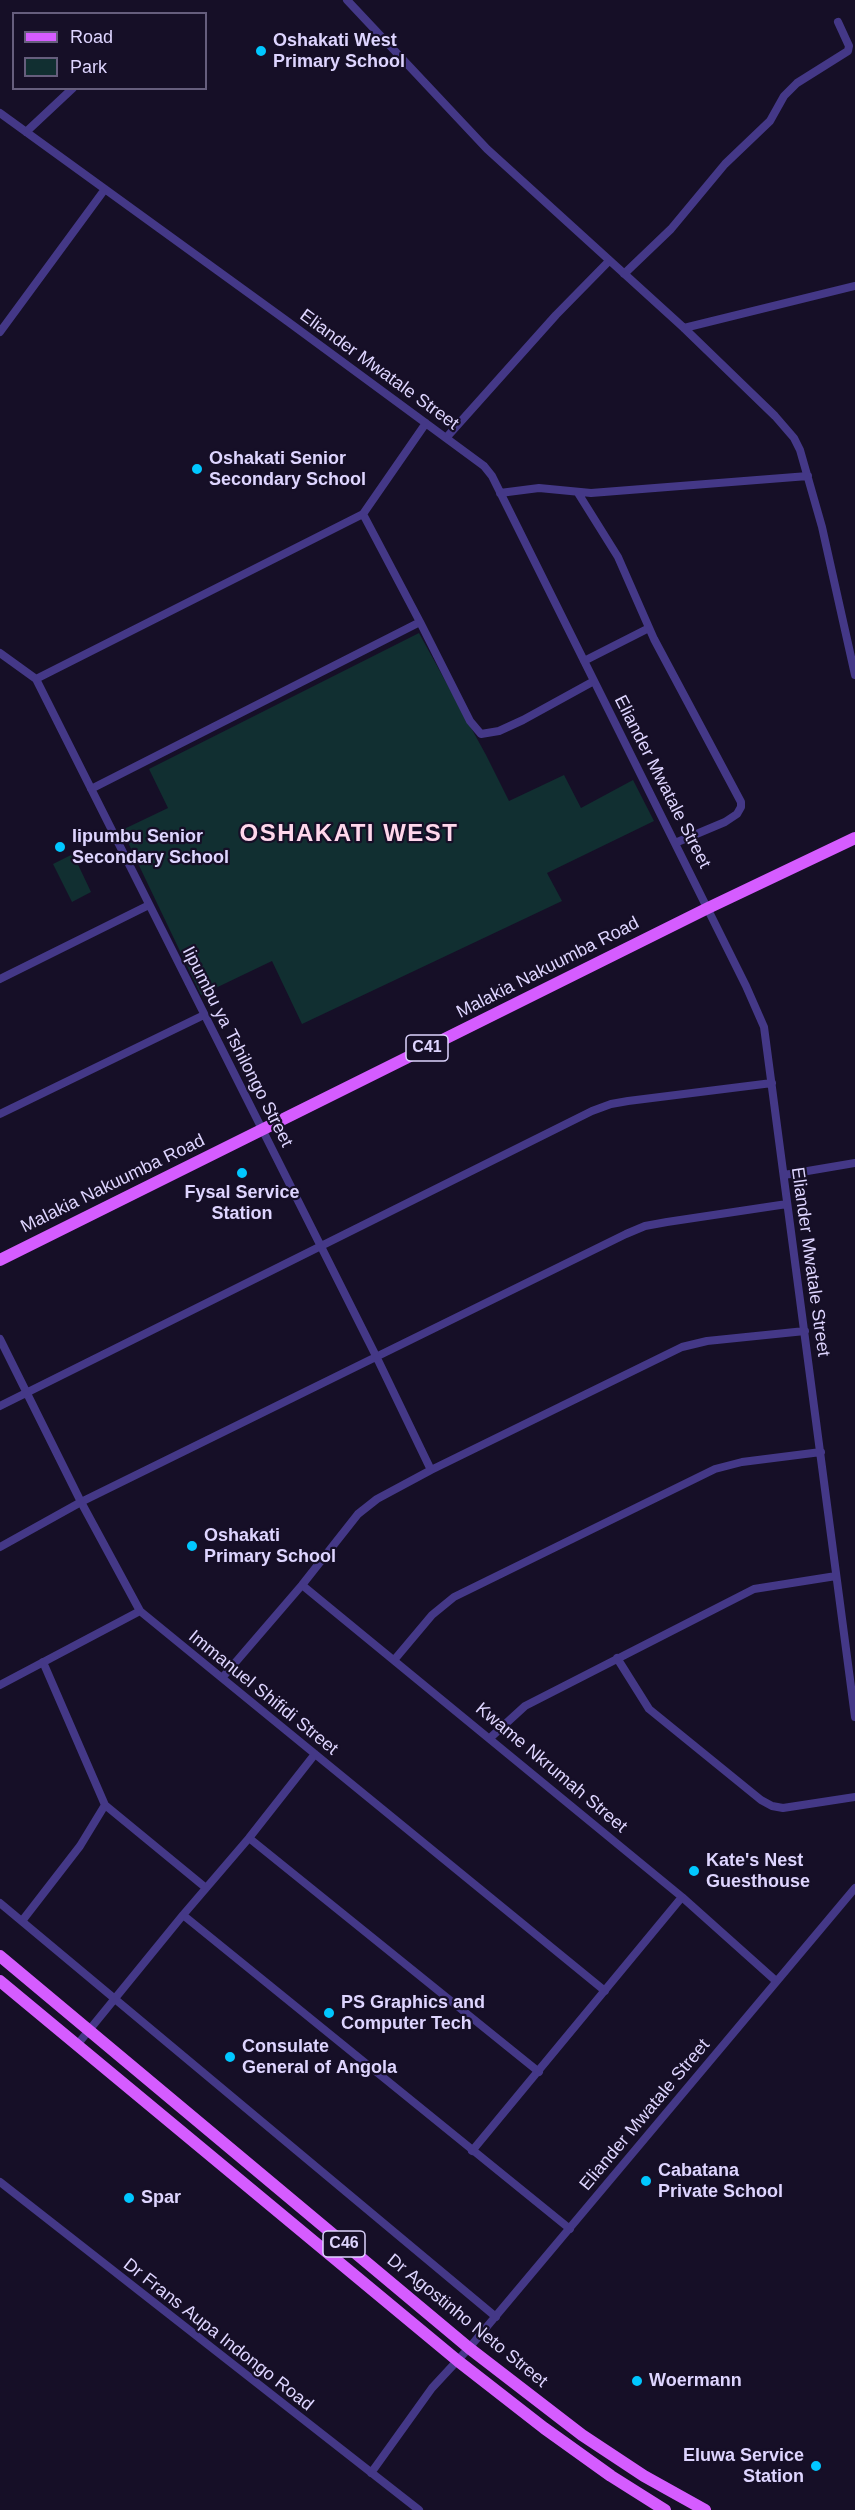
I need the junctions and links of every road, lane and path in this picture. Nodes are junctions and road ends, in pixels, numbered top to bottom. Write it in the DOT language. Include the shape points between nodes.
graph roads {
  1 [pos="347,0"];
  2 [pos="838,22"];
  3 [pos="71,90"];
  4 [pos="1,116"];
  5 [pos="26,132"];
  6 [pos="105,189"];
  7 [pos="609,261"];
  8 [pos="624,274"];
  9 [pos="855,286"];
  10 [pos="684,328"];
  11 [pos="0,332"];
  12 [pos="426,423"];
  13 [pos="446,438"];
  14 [pos="808,476"];
  15 [pos="578,492"];
  16 [pos="500,493"];
  17 [pos="363,514"];
  18 [pos="420,622"];
  19 [pos="649,628"];
  20 [pos="0,653"];
  21 [pos="584,661"];
  22 [pos="855,675"];
  23 [pos="36,679"];
  24 [pos="594,681"];
  25 [pos="91,789"];
  26 [pos="855,838"];
  27 [pos="675,843"];
  28 [pos="149,905"];
  29 [pos="708,908"];
  30 [pos="0,979"];
  31 [pos="204,1015"];
  32 [pos="772,1083"];
  33 [pos="0,1114"];
  34 [pos="262,1131"];
  35 [pos="855,1163"];
  36 [pos="784,1175"];
  37 [pos="787,1204"];
  38 [pos="320,1246"];
  39 [pos="0,1260"];
  40 [pos="805,1330"];
  41 [pos="0,1339"];
  42 [pos="377,1358"];
  43 [pos="26,1393"];
  44 [pos="0,1406"];
  45 [pos="821,1452"];
  46 [pos="431,1470"];
  47 [pos="81,1502"];
  48 [pos="0,1547"];
  49 [pos="836,1576"];
  50 [pos="302,1585"];
  51 [pos="140,1611"];
  52 [pos="617,1658"];
  53 [pos="395,1659"];
  54 [pos="43,1662"];
  55 [pos="222,1678"];
  56 [pos="0,1685"];
  57 [pos="855,1718"];
  58 [pos="490,1738"];
  59 [pos="315,1754"];
  60 [pos="855,1797"];
  61 [pos="105,1805"];
  62 [pos="249,1838"];
  63 [pos="206,1888"];
  64 [pos="855,1888"];
  65 [pos="682,1897"];
  66 [pos="0,1903"];
  67 [pos="183,1915"];
  68 [pos="22,1921"];
  69 [pos="0,1956"];
  70 [pos="776,1981"];
  71 [pos="0,1982"];
  72 [pos="605,1991"];
  73 [pos="115,1997"];
  74 [pos="88,2031"];
  75 [pos="77,2045"];
  76 [pos="539,2072"];
  77 [pos="472,2151"];
  78 [pos="0,2182"];
  79 [pos="570,2229"];
  80 [pos="496,2317"];
  81 [pos="470,2348"];
  82 [pos="458,2361"];
  83 [pos="371,2473"];
  84 [pos="419,2510"];
  85 [pos="665,2510"];
  86 [pos="705,2510"];
  1 -- 7 [label="street" via="487,149"];
  2 -- 8 [label="street" via="848,51 797,83 784,96 770,121"];
  3 -- 5 [label="street"];
  4 -- 5 [label="street, Eliander Mwatale Street"];
  5 -- 6 [label="street, Eliander Mwatale Street"];
  6 -- 11 [label="street"];
  6 -- 12 [label="street, Eliander Mwatale Street"];
  7 -- 8 [label="street"];
  7 -- 13 [label="street"];
  8 -- 10 [label="street"];
  9 -- 10 [label="street"];
  10 -- 14 [label="street" via="784,426 797,444"];
  12 -- 13 [label="street, Eliander Mwatale Street"];
  12 -- 17 [label="street"];
  13 -- 16 [label="street, Eliander Mwatale Street" via="489,471"];
  14 -- 15 [label="street"];
  14 -- 22 [label="street"];
  15 -- 16 [label="street" via="539,488"];
  15 -- 19 [label="street" via="618,557"];
  16 -- 21 [label="street, Eliander Mwatale Street"];
  17 -- 18 [label="street"];
  17 -- 23 [label="street"];
  18 -- 24 [label="street" via="470,722 481,734 523,720"];
  18 -- 25 [label="street"];
  19 -- 21 [label="street"];
  19 -- 27 [label="street" via="741,802 737,814 725,822"];
  20 -- 23 [label="street, Iipumbu ya Tshilongo Street"];
  21 -- 24 [label="street, Eliander Mwatale Street"];
  23 -- 25 [label="street, Iipumbu ya Tshilongo Street"];
  24 -- 27 [label="street, Eliander Mwatale Street"];
  25 -- 28 [label="street, Iipumbu ya Tshilongo Street"];
  26 -- 29 [label="main road, Malakia Nakuumba Road / C41"];
  27 -- 29 [label="street, Eliander Mwatale Street"];
  28 -- 30 [label="street"];
  28 -- 31 [label="street, Iipumbu ya Tshilongo Street"];
  29 -- 32 [label="street, Eliander Mwatale Street" via="764,1027"];
  29 -- 34 [label="main road, Malakia Nakuumba Road / C41"];
  31 -- 33 [label="street"];
  31 -- 34 [label="street, Iipumbu ya Tshilongo Street"];
  32 -- 36 [label="street, Eliander Mwatale Street"];
  32 -- 38 [label="street" via="611,1104"];
  34 -- 38 [label="street, Iipumbu ya Tshilongo Street"];
  34 -- 39 [label="main road, Malakia Nakuumba Road / C41"];
  35 -- 36 [label="street"];
  36 -- 37 [label="street, Eliander Mwatale Street"];
  37 -- 40 [label="street, Eliander Mwatale Street"];
  37 -- 42 [label="street" via="645,1226"];
  38 -- 42 [label="street, Iipumbu ya Tshilongo Street"];
  38 -- 43 [label="street"];
  40 -- 45 [label="street, Eliander Mwatale Street"];
  40 -- 46 [label="street" via="682,1347"];
  41 -- 43 [label="street, Immanuel Shifidi Street"];
  42 -- 46 [label="street, Iipumbu ya Tshilongo Street"];
  42 -- 47 [label="street"];
  43 -- 44 [label="street"];
  43 -- 47 [label="street, Immanuel Shifidi Street"];
  45 -- 49 [label="street, Eliander Mwatale Street"];
  45 -- 53 [label="street" via="734,1463 704,1474 454,1596 432,1615"];
  46 -- 50 [label="street" via="367,1506"];
  47 -- 48 [label="street"];
  47 -- 51 [label="street, Immanuel Shifidi Street"];
  49 -- 52 [label="street" via="754,1589"];
  49 -- 57 [label="street, Eliander Mwatale Street"];
  50 -- 53 [label="street, Kwame Nkrumah Street"];
  50 -- 55 [label="street"];
  51 -- 54 [label="street"];
  51 -- 55 [label="street, Immanuel Shifidi Street"];
  52 -- 58 [label="street" via="525,1706"];
  52 -- 60 [label="street" via="649,1709 761,1800 783,1808"];
  53 -- 58 [label="street, Kwame Nkrumah Street"];
  54 -- 56 [label="street"];
  54 -- 61 [label="street"];
  55 -- 59 [label="street, Immanuel Shifidi Street"];
  58 -- 65 [label="street, Kwame Nkrumah Street"];
  59 -- 62 [label="street"];
  59 -- 72 [label="street, Immanuel Shifidi Street"];
  61 -- 63 [label="street"];
  61 -- 68 [label="street" via="80,1846"];
  62 -- 63 [label="street"];
  62 -- 76 [label="street"];
  63 -- 67 [label="street"];
  64 -- 70 [label="street, Eliander Mwatale Street"];
  65 -- 70 [label="street, Kwame Nkrumah Street"];
  65 -- 72 [label="street"];
  66 -- 68 [label="street"];
  67 -- 73 [label="street"];
  67 -- 77 [label="street"];
  68 -- 73 [label="street"];
  69 -- 74 [label="main road, Dr Agostinho Neto Street / C46"];
  70 -- 79 [label="street, Eliander Mwatale Street"];
  71 -- 75 [label="main road, Dr Agostinho Neto Street / C46"];
  72 -- 76 [label="street"];
  73 -- 74 [label="street"];
  73 -- 80 [label="street"];
  74 -- 75 [label="street"];
  74 -- 81 [label="main road, Dr Agostinho Neto Street / C46"];
  75 -- 82 [label="main road, Dr Agostinho Neto Street / C46"];
  76 -- 77 [label="street"];
  77 -- 79 [label="street"];
  78 -- 83 [label="street, Dr Frans Aupa Indongo Road"];
  79 -- 80 [label="street, Eliander Mwatale Street"];
  80 -- 81 [label="street, Eliander Mwatale Street"];
  81 -- 82 [label="street, Eliander Mwatale Street"];
  81 -- 86 [label="main road, Dr Agostinho Neto Street / C46" via="582,2435"];
  82 -- 83 [label="street, Eliander Mwatale Street" via="432,2388"];
  82 -- 85 [label="main road, Dr Agostinho Neto Street / C46" via="554,2435"];
  83 -- 84 [label="street, Dr Frans Aupa Indongo Road"];
}
